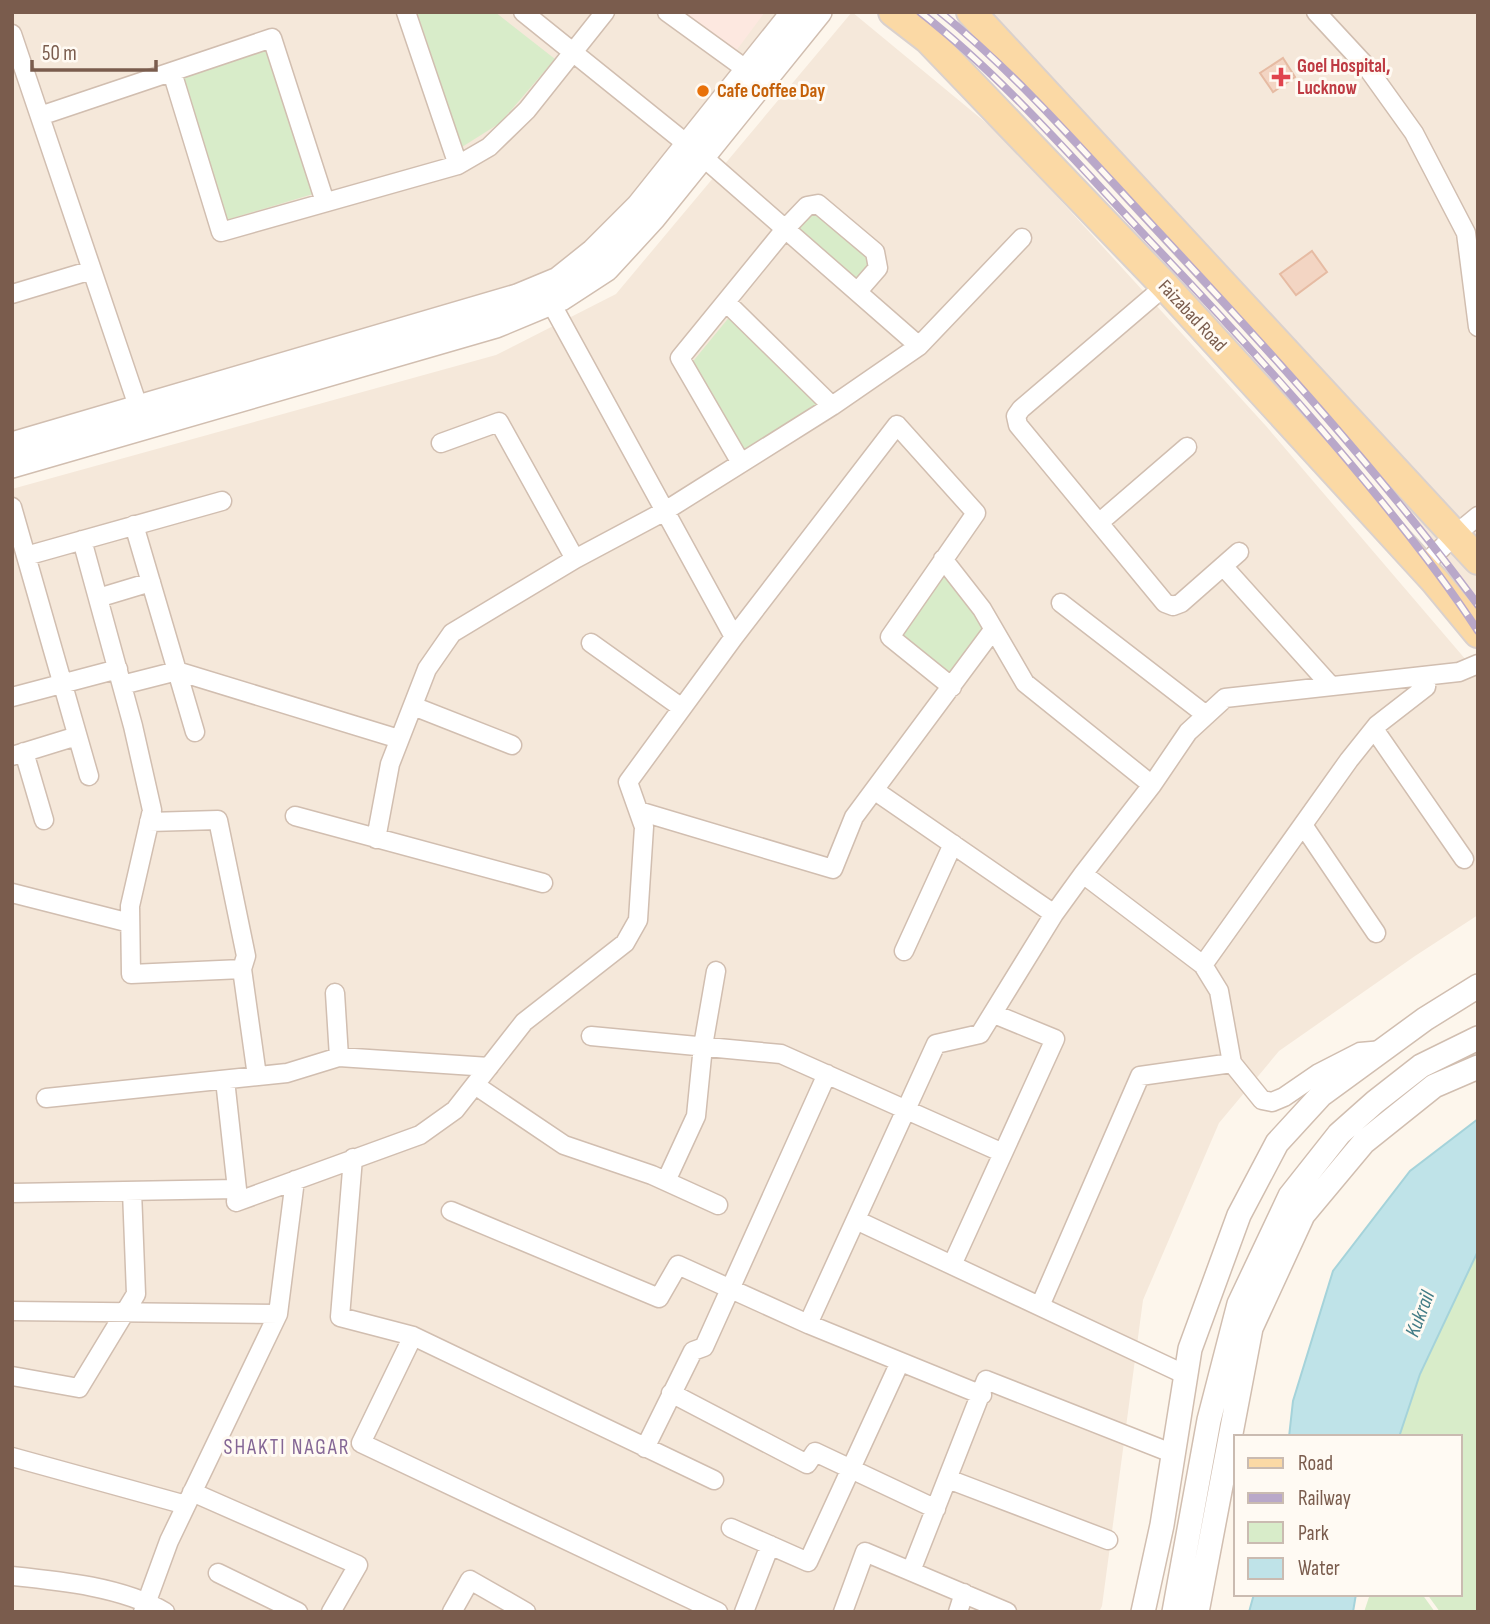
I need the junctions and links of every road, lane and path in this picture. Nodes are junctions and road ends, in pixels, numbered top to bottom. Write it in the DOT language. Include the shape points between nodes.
graph roads {
  1 [pos="406,12"];
  2 [pos="523,12"];
  3 [pos="605,12"];
  4 [pos="667,12"];
  5 [pos="793,12"];
  6 [pos="820,12"];
  7 [pos="894,12"];
  8 [pos="971,12"];
  9 [pos="1316,12"];
  10 [pos="12,34"];
  11 [pos="573,53"];
  12 [pos="747,70"];
  13 [pos="172,72"];
  14 [pos="40,116"];
  15 [pos="695,151"];
  16 [pos="458,164"];
  17 [pos="325,202"];
  18 [pos="786,228"];
  19 [pos="1022,238"];
  20 [pos="92,270"];
  21 [pos="1165,286"];
  22 [pos="858,290"];
  23 [pos="12,294"];
  24 [pos="546,295"];
  25 [pos="726,302"];
  26 [pos="1478,327"];
  27 [pos="919,346"];
  28 [pos="832,406"];
  29 [pos="141,417"];
  30 [pos="441,443"];
  31 [pos="12,444"];
  32 [pos="1187,447"];
  33 [pos="741,463"];
  34 [pos="12,466"];
  35 [pos="222,501"];
  36 [pos="12,507"];
  37 [pos="665,511"];
  38 [pos="1478,516"];
  39 [pos="1100,522"];
  40 [pos="134,526"];
  41 [pos="1455,535"];
  42 [pos="82,540"];
  43 [pos="1239,552"];
  44 [pos="26,556"];
  45 [pos="575,559"];
  46 [pos="943,559"];
  47 [pos="1478,560"];
  48 [pos="1223,566"];
  49 [pos="1422,567"];
  50 [pos="151,582"];
  51 [pos="98,598"];
  52 [pos="1061,603"];
  53 [pos="993,629"];
  54 [pos="1478,633"];
  55 [pos="734,637"];
  56 [pos="591,643"];
  57 [pos="1478,664"];
  58 [pos="177,671"];
  59 [pos="1427,676"];
  60 [pos="120,677"];
  61 [pos="63,684"];
  62 [pos="1331,686"];
  63 [pos="952,687"];
  64 [pos="12,697"];
  65 [pos="413,706"];
  66 [pos="682,708"];
  67 [pos="1206,715"];
  68 [pos="1374,729"];
  69 [pos="195,732"];
  70 [pos="77,736"];
  71 [pos="400,738"];
  72 [pos="512,745"];
  73 [pos="18,754"];
  74 [pos="89,776"];
  75 [pos="1152,785"];
  76 [pos="874,790"];
  77 [pos="639,811"];
  78 [pos="295,816"];
  79 [pos="44,820"];
  80 [pos="149,822"];
  81 [pos="1303,825"];
  82 [pos="376,839"];
  83 [pos="953,844"];
  84 [pos="1464,859"];
  85 [pos="1083,874"];
  86 [pos="543,883"];
  87 [pos="12,893"];
  88 [pos="1054,914"];
  89 [pos="130,923"];
  90 [pos="1376,933"];
  91 [pos="904,951"];
  92 [pos="1203,965"];
  93 [pos="243,968"];
  94 [pos="716,971"];
  95 [pos="1478,986"];
  96 [pos="335,993"];
  97 [pos="994,1014"];
  98 [pos="591,1036"];
  99 [pos="1478,1038"];
  100 [pos="703,1046"];
  101 [pos="1384,1049"];
  102 [pos="339,1057"];
  103 [pos="1232,1063"];
  104 [pos="1478,1067"];
  105 [pos="489,1068"];
  106 [pos="827,1074"];
  107 [pos="257,1076"];
  108 [pos="226,1080"];
  109 [pos="475,1085"];
  110 [pos="46,1098"];
  111 [pos="906,1109"];
  112 [pos="1003,1153"];
  113 [pos="353,1158"];
  114 [pos="295,1180"];
  115 [pos="666,1181"];
  116 [pos="237,1189"];
  117 [pos="132,1191"];
  118 [pos="12,1193"];
  119 [pos="718,1205"];
  120 [pos="451,1211"];
  121 [pos="856,1220"];
  122 [pos="951,1265"];
  123 [pos="732,1289"];
  124 [pos="1040,1306"];
  125 [pos="12,1311"];
  126 [pos="124,1313"];
  127 [pos="278,1314"];
  128 [pos="808,1324"];
  129 [pos="413,1336"];
  130 [pos="900,1362"];
  131 [pos="1186,1375"];
  132 [pos="12,1376"];
  133 [pos="671,1393"];
  134 [pos="982,1395"];
  135 [pos="645,1448"];
  136 [pos="1174,1454"];
  137 [pos="12,1457"];
  138 [pos="851,1469"];
  139 [pos="948,1479"];
  140 [pos="714,1480"];
  141 [pos="189,1498"];
  142 [pos="936,1509"];
  143 [pos="731,1528"];
  144 [pos="1108,1539"];
  145 [pos="770,1545"];
  146 [pos="911,1571"];
  147 [pos="218,1573"];
  148 [pos="12,1576"];
  149 [pos="964,1593"];
  150 [pos="145,1607"];
  151 [pos="1186,1608"];
  152 [pos="165,1612"];
  153 [pos="298,1612"];
  154 [pos="331,1612"];
  155 [pos="452,1612"];
  156 [pos="526,1612"];
  157 [pos="718,1612"];
  158 [pos="744,1612"];
  159 [pos="843,1612"];
  160 [pos="958,1612"];
  161 [pos="1007,1612"];
  162 [pos="1143,1612"];
  1 -- 16 [label="street"];
  2 -- 11 [label="street"];
  3 -- 11 [label="street"];
  4 -- 12 [label="street"];
  5 -- 12 [label="street"];
  6 -- 15 [label="street"];
  7 -- 21 [label="main road, Faizabad Road" via="928,39"];
  8 -- 41 [label="main road"];
  9 -- 26 [label="street" via="1366,66 1414,133 1466,233"];
  10 -- 14 [label="street"];
  11 -- 15 [label="street"];
  11 -- 16 [label="street" via="499,138"];
  12 -- 15 [label="street"];
  13 -- 14 [label="street"];
  13 -- 17 [label="street" via="221,232"];
  13 -- 17 [label="street" via="272,38"];
  14 -- 20 [label="street"];
  15 -- 18 [label="street"];
  15 -- 24 [label="street" via="653,219 607,269"];
  16 -- 17 [label="street"];
  18 -- 22 [label="street"];
  18 -- 22 [label="street" via="807,206 818,204 875,252 878,268"];
  18 -- 25 [label="street"];
  19 -- 27 [label="street"];
  20 -- 23 [label="street"];
  20 -- 29 [label="street"];
  21 -- 39 [label="street" via="1016,416 1018,425"];
  21 -- 49 [label="main road, Faizabad Road"];
  22 -- 27 [label="street"];
  24 -- 29 [label="street" via="496,326"];
  24 -- 37 [label="street"];
  25 -- 28 [label="street"];
  25 -- 33 [label="street" via="680,358"];
  27 -- 28 [label="street"];
  28 -- 33 [label="street"];
  29 -- 31 [label="street"];
  29 -- 34 [label="street"];
  30 -- 45 [label="street" via="499,422"];
  32 -- 39 [label="street"];
  33 -- 37 [label="street"];
  35 -- 40 [label="street"];
  36 -- 44 [label="street"];
  37 -- 45 [label="street"];
  37 -- 55 [label="street"];
  38 -- 41 [label="street"];
  39 -- 48 [label="street" via="1172,606"];
  40 -- 42 [label="street"];
  40 -- 50 [label="street"];
  41 -- 47 [label="main road"];
  41 -- 49 [label="street"];
  42 -- 44 [label="street"];
  42 -- 51 [label="street"];
  43 -- 48 [label="street"];
  44 -- 61 [label="street"];
  45 -- 65 [label="street" via="452,633 427,669"];
  46 -- 53 [label="street"];
  46 -- 55 [label="street" via="976,513 897,425"];
  46 -- 63 [label="street" via="890,637"];
  48 -- 62 [label="street"];
  49 -- 54 [label="main road, Faizabad Road"];
  50 -- 51 [label="street"];
  50 -- 58 [label="street"];
  51 -- 60 [label="street"];
  52 -- 67 [label="street"];
  53 -- 63 [label="street"];
  53 -- 75 [label="street" via="1024,683"];
  55 -- 66 [label="street"];
  56 -- 66 [label="street"];
  57 -- 59 [label="street" via="1460,672"];
  58 -- 60 [label="street"];
  58 -- 69 [label="street"];
  58 -- 71 [label="street"];
  59 -- 62 [label="street"];
  59 -- 68 [label="street" via="1426,687"];
  60 -- 61 [label="street"];
  60 -- 80 [label="street" via="152,810"];
  61 -- 64 [label="street"];
  61 -- 70 [label="street"];
  62 -- 67 [label="street" via="1225,698"];
  63 -- 76 [label="street"];
  65 -- 71 [label="street"];
  65 -- 72 [label="street"];
  66 -- 77 [label="street" via="628,782"];
  67 -- 75 [label="street" via="1188,732"];
  68 -- 81 [label="street"];
  68 -- 84 [label="street"];
  70 -- 73 [label="street"];
  70 -- 74 [label="street"];
  71 -- 82 [label="street" via="390,764"];
  73 -- 79 [label="street"];
  75 -- 85 [label="street"];
  76 -- 77 [label="street" via="854,817 833,869"];
  76 -- 83 [label="street"];
  77 -- 105 [label="street" via="644,827 638,920 625,943 524,1022"];
  78 -- 82 [label="street"];
  80 -- 89 [label="street"];
  80 -- 93 [label="street" via="218,820 246,956"];
  81 -- 90 [label="street"];
  81 -- 92 [label="street"];
  82 -- 86 [label="street"];
  83 -- 88 [label="street"];
  83 -- 91 [label="street"];
  85 -- 88 [label="street"];
  85 -- 92 [label="street"];
  87 -- 89 [label="street"];
  88 -- 97 [label="street"];
  89 -- 93 [label="street" via="131,974"];
  92 -- 103 [label="street" via="1219,991"];
  93 -- 107 [label="street"];
  94 -- 100 [label="street"];
  95 -- 101 [label="street"];
  96 -- 102 [label="street"];
  97 -- 111 [label="street" via="980,1034 936,1044"];
  97 -- 112 [label="street" via="1055,1039"];
  98 -- 100 [label="street"];
  99 -- 151 [label="street" via="1421,1066 1375,1102 1339,1134 1290,1196 1239,1304 1209,1420"];
  100 -- 106 [label="street" via="781,1054"];
  100 -- 115 [label="street" via="696,1116"];
  101 -- 103 [label="street" via="1360,1052 1272,1102 1262,1100"];
  101 -- 131 [label="street" via="1321,1096 1277,1143 1239,1214 1190,1349"];
  102 -- 105 [label="street"];
  102 -- 107 [label="street" via="287,1073"];
  103 -- 124 [label="street" via="1140,1076"];
  104 -- 151 [label="street" via="1434,1086 1364,1142 1303,1215 1251,1328"];
  105 -- 109 [label="street"];
  106 -- 111 [label="street"];
  106 -- 123 [label="street"];
  107 -- 108 [label="street"];
  108 -- 110 [label="street"];
  108 -- 116 [label="street"];
  109 -- 113 [label="street" via="455,1110 419,1135"];
  109 -- 115 [label="street" via="564,1145"];
  111 -- 112 [label="street"];
  111 -- 121 [label="street"];
  112 -- 122 [label="street"];
  113 -- 114 [label="street"];
  113 -- 129 [label="street" via="340,1317"];
  114 -- 116 [label="street" via="236,1202"];
  114 -- 127 [label="street"];
  115 -- 119 [label="street"];
  116 -- 117 [label="street"];
  117 -- 118 [label="street"];
  117 -- 126 [label="street" via="136,1294"];
  120 -- 123 [label="street" via="659,1298 678,1265"];
  121 -- 122 [label="street"];
  121 -- 128 [label="street"];
  122 -- 124 [label="street"];
  123 -- 128 [label="street"];
  123 -- 133 [label="street" via="704,1348 693,1351"];
  124 -- 131 [label="street"];
  125 -- 126 [label="street"];
  126 -- 127 [label="street"];
  126 -- 132 [label="street" via="79,1388"];
  127 -- 141 [label="street"];
  128 -- 130 [label="street"];
  129 -- 135 [label="street"];
  129 -- 157 [label="street" via="360,1443"];
  130 -- 134 [label="street"];
  130 -- 138 [label="street"];
  131 -- 136 [label="street"];
  133 -- 135 [label="street"];
  133 -- 138 [label="street" via="807,1464 815,1452"];
  134 -- 136 [label="street" via="986,1380"];
  134 -- 139 [label="street"];
  135 -- 140 [label="street"];
  136 -- 162 [label="street"];
  137 -- 141 [label="street"];
  138 -- 142 [label="street"];
  138 -- 145 [label="street" via="808,1562"];
  139 -- 142 [label="street"];
  139 -- 144 [label="street"];
  141 -- 150 [label="street"];
  141 -- 154 [label="street" via="358,1565"];
  142 -- 146 [label="street"];
  143 -- 145 [label="street"];
  145 -- 158 [label="street"];
  146 -- 149 [label="street"];
  146 -- 159 [label="street" via="865,1552"];
  147 -- 153 [label="street"];
  148 -- 150 [label="street" via="66,1582"];
  149 -- 160 [label="street"];
  149 -- 161 [label="street"];
  150 -- 152 [label="street"];
  155 -- 156 [label="street" via="470,1580"];
}
